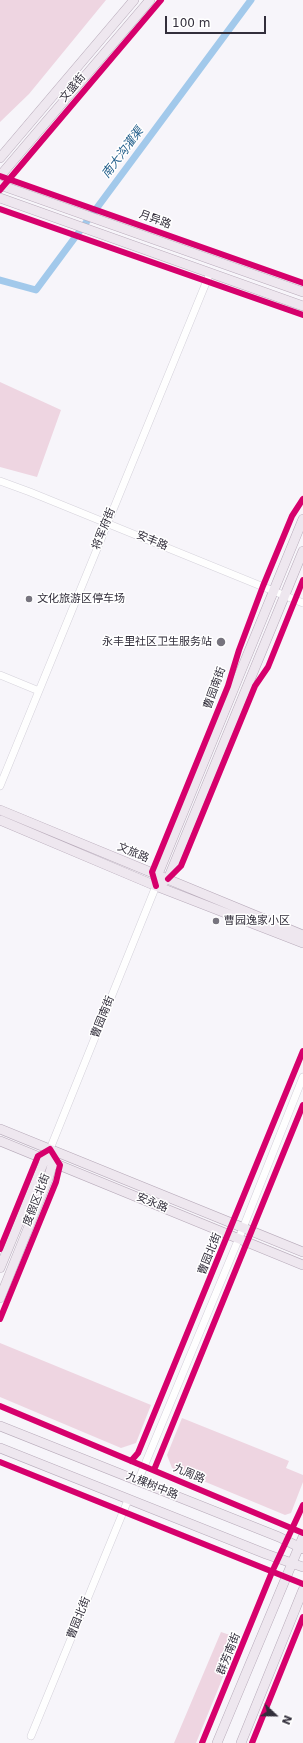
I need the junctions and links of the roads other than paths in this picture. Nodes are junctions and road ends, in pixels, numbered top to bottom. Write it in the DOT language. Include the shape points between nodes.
graph roads {
  1 [pos="134,0"];
  2 [pos="150,0"];
  3 [pos="0,158"];
  4 [pos="0,176"];
  5 [pos="0,185"];
  6 [pos="0,198"];
  7 [pos="210,272"];
  8 [pos="303,292"];
  9 [pos="303,306"];
  10 [pos="0,481"];
  11 [pos="303,519"];
  12 [pos="106,523"];
  13 [pos="303,551"];
  14 [pos="274,591"];
  15 [pos="285,595"];
  16 [pos="303,603"];
  17 [pos="0,674"];
  18 [pos="39,691"];
  19 [pos="0,786"];
  20 [pos="0,810"];
  21 [pos="0,820"];
  22 [pos="158,874"];
  23 [pos="168,878"];
  24 [pos="156,886"];
  25 [pos="303,935"];
  26 [pos="303,943"];
  27 [pos="303,1077"];
  28 [pos="0,1129"];
  29 [pos="0,1141"];
  30 [pos="50,1149"];
  31 [pos="48,1160"];
  32 [pos="244,1227"];
  33 [pos="239,1238"];
  34 [pos="303,1252"];
  35 [pos="303,1265"];
  36 [pos="0,1268"];
  37 [pos="0,1298"];
  38 [pos="0,1426"];
  39 [pos="0,1448"];
  40 [pos="138,1481"];
  41 [pos="128,1500"];
  42 [pos="303,1537"];
  43 [pos="301,1548"];
  44 [pos="292,1563"];
  45 [pos="303,1567"];
  46 [pos="303,1590"];
  47 [pos="31,1736"];
  48 [pos="217,1743"];
  49 [pos="241,1743"];
  1 -- 3 [label="main road, 文盛街"];
  2 -- 4 [label="main road, 文盛街"];
  5 -- 8 [label="main road, 月异路"];
  6 -- 7 [label="main road"];
  7 -- 9 [label="main road"];
  7 -- 12 [label="street, 将军府街"];
  10 -- 12 [label="street, 安丰路"];
  11 -- 14 [label="main road, 曹园南街"];
  12 -- 14 [label="street, 安丰路"];
  12 -- 18 [label="street, 将军府街"];
  13 -- 15 [label="main road"];
  14 -- 15 [label="street, 安丰路"];
  14 -- 22 [label="main road, 曹园南街"];
  15 -- 16 [label="street, 安丰路"];
  15 -- 23 [label="main road"];
  17 -- 18 [label="street"];
  18 -- 19 [label="street, 将军府街"];
  20 -- 22 [label="main road, 文旅路"];
  21 -- 24 [label="main road, 文旅路"];
  22 -- 23 [label="main road, 文旅路"];
  22 -- 24 [label="main road, 曹园南街"];
  23 -- 24 [label="main road"];
  23 -- 25 [label="main road, 文旅路"];
  24 -- 26 [label="main road, 文旅路"];
  24 -- 30 [label="street, 曹园南街"];
  27 -- 32 [label="street, 曹园北街"];
  28 -- 30 [label="main road, 安永路"];
  29 -- 31 [label="main road, 安永路"];
  30 -- 31 [label="main road, 曹园南街"];
  30 -- 32 [label="main road, 安永路"];
  31 -- 33 [label="main road, 安永路"];
  31 -- 36 [label="main road, 曹园南街"];
  31 -- 37 [label="main road, 曹园南街" via="48,1179"];
  32 -- 33 [label="street, 曹园北街"];
  32 -- 34 [label="main road, 安永路"];
  33 -- 35 [label="main road, 安永路"];
  33 -- 40 [label="street, 曹园北街"];
  38 -- 40 [label="main road, 九棵树中路"];
  39 -- 41 [label="main road, 九棵树中路"];
  40 -- 43 [label="main road, 九棵树中路"];
  41 -- 44 [label="main road, 九棵树中路"];
  41 -- 47 [label="street, 曹园北街"];
  42 -- 43 [label="main road, 群芳南街"];
  43 -- 44 [label="main road, 群芳南街"];
  44 -- 45 [label="main road, 九棵树中路"];
  44 -- 48 [label="main road, 群芳南街"];
  46 -- 49 [label="main road"];
}
